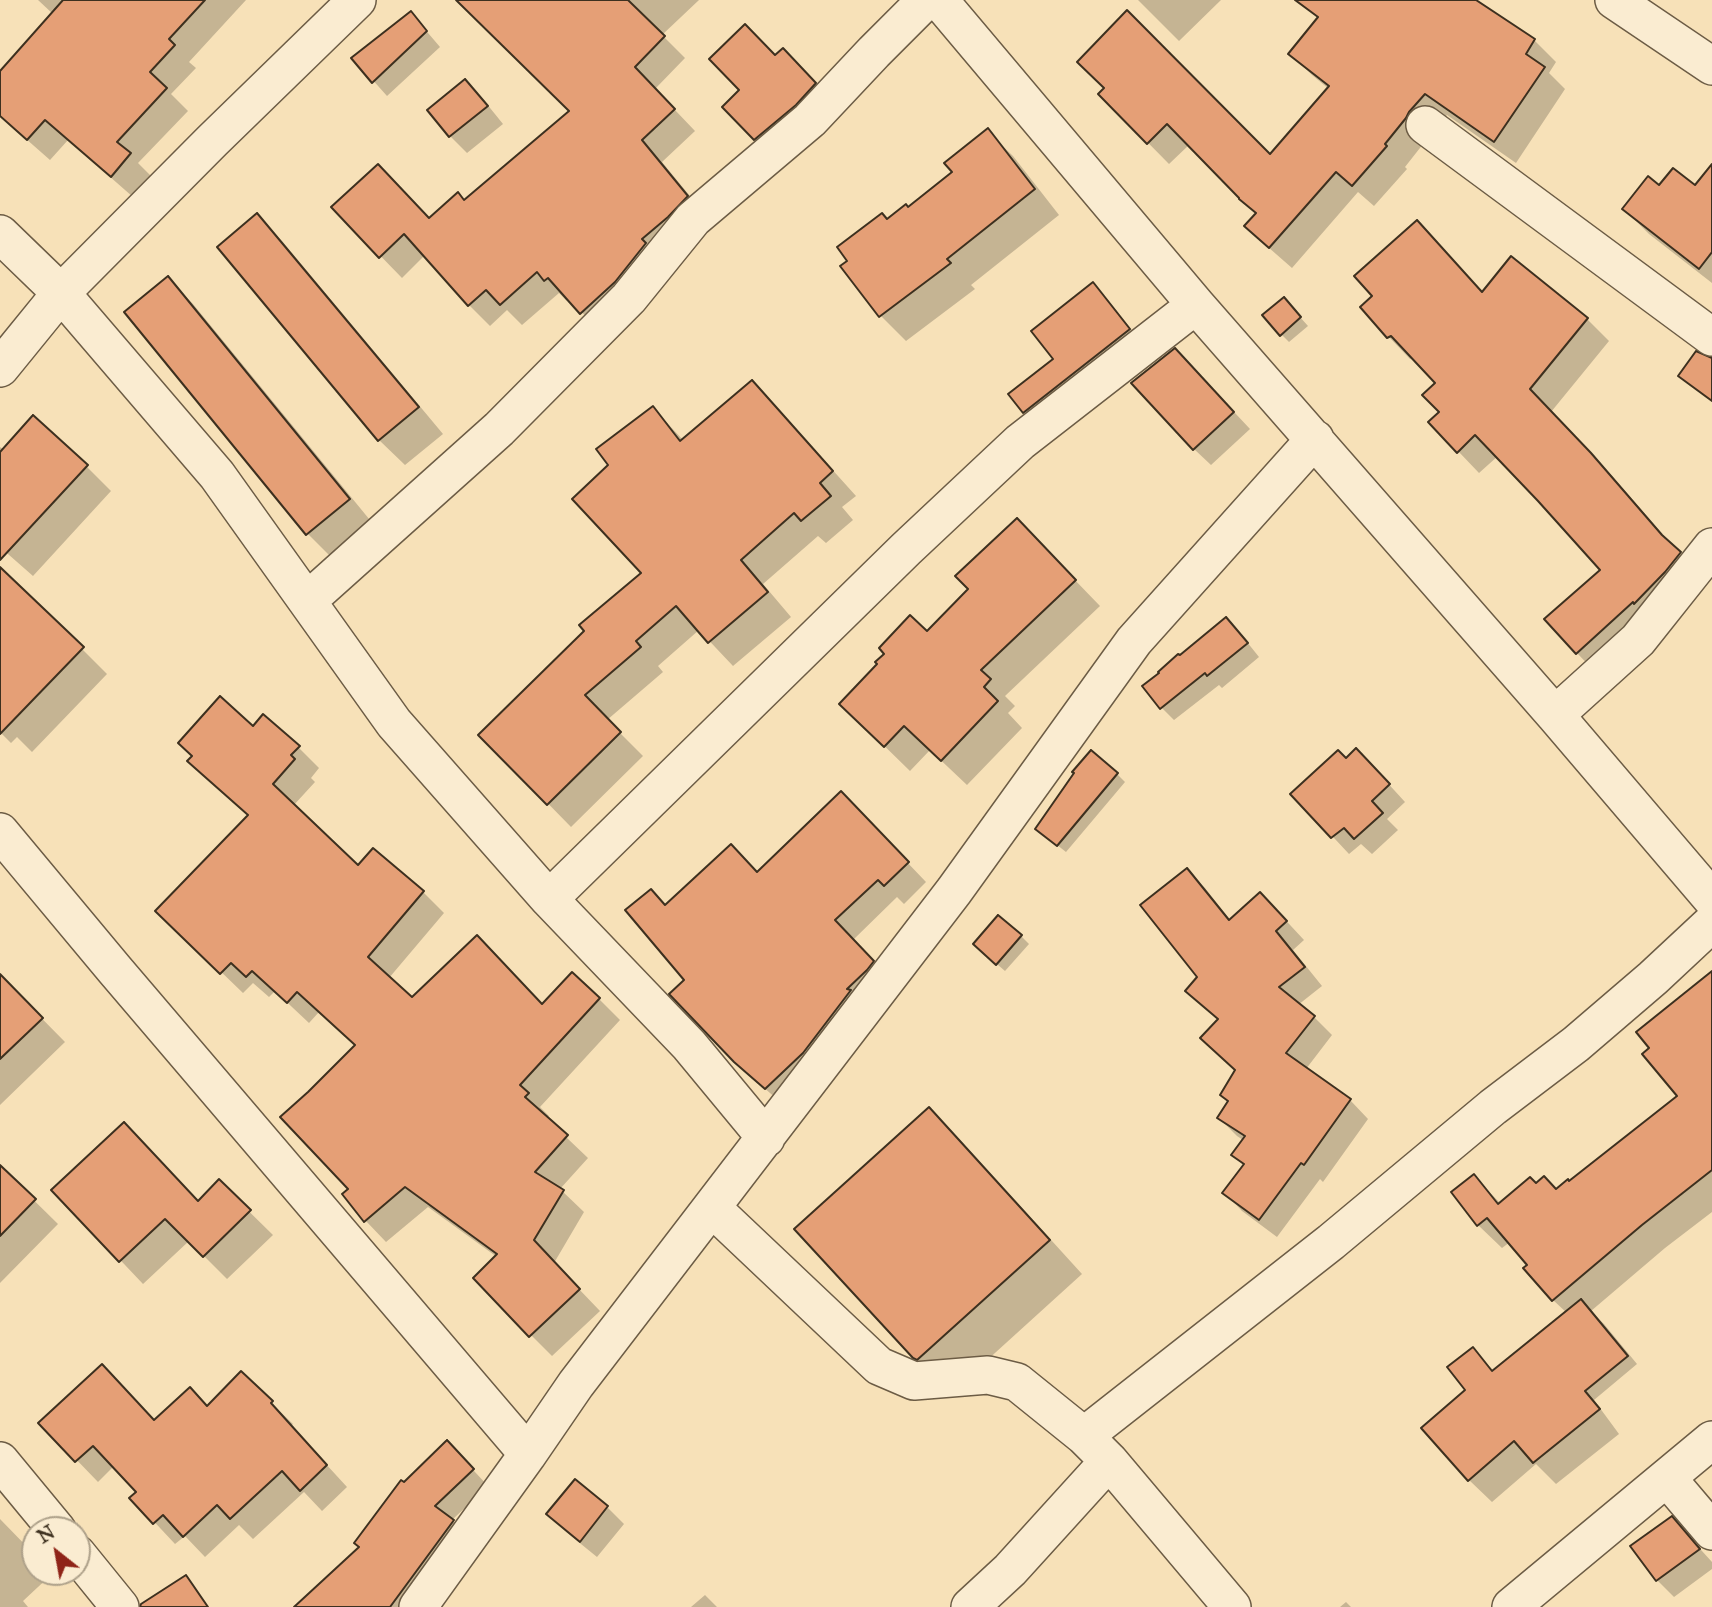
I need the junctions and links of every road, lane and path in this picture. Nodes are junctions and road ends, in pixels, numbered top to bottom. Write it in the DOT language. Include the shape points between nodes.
graph roads {
  1 [pos="356,0"];
  2 [pos="926,0"];
  3 [pos="939,0"];
  4 [pos="1614,0"];
  5 [pos="1712,66"];
  6 [pos="1425,125"];
  7 [pos="0,234"];
  8 [pos="61,293"];
  9 [pos="1196,305"];
  10 [pos="1712,337"];
  11 [pos="0,369"];
  12 [pos="1315,439"];
  13 [pos="1712,547"];
  14 [pos="307,601"];
  15 [pos="1555,715"];
  16 [pos="0,832"];
  17 [pos="549,899"];
  18 [pos="1712,899"];
  19 [pos="1712,923"];
  20 [pos="766,1138"];
  21 [pos="712,1208"];
  22 [pos="1712,1440"];
  23 [pos="1097,1448"];
  24 [pos="528,1454"];
  25 [pos="0,1461"];
  26 [pos="1667,1478"];
  27 [pos="45,1516"];
  28 [pos="1712,1531"];
  29 [pos="91,1571"];
  30 [pos="120,1607"];
  31 [pos="418,1607"];
  32 [pos="970,1607"];
  33 [pos="1232,1607"];
  34 [pos="1511,1607"];
  1 -- 8 [label="street"];
  2 -- 14 [label="street" via="810,120 693,219 629,298 499,429"];
  3 -- 9 [label="street"];
  4 -- 5 [label="street"];
  6 -- 10 [label="street"];
  7 -- 8 [label="street"];
  8 -- 11 [label="street"];
  8 -- 14 [label="street" via="217,475"];
  9 -- 12 [label="street"];
  9 -- 17 [label="street" via="1020,442"];
  12 -- 15 [label="street"];
  12 -- 20 [label="street" via="1134,641 954,891"];
  13 -- 15 [label="street" via="1638,640"];
  14 -- 17 [label="street" via="394,723"];
  15 -- 18 [label="street"];
  16 -- 24 [label="street"];
  17 -- 20 [label="street" via="689,1045"];
  19 -- 23 [label="street" via="1576,1044 1331,1242"];
  20 -- 21 [label="street"];
  21 -- 23 [label="street" via="879,1366 914,1381 988,1375 1017,1382"];
  21 -- 24 [label="street"];
  22 -- 26 [label="street"];
  23 -- 32 [label="street" via="1010,1570"];
  23 -- 33 [label="street"];
  24 -- 31 [label="street"];
  25 -- 27 [label="street"];
  26 -- 28 [label="street"];
  26 -- 34 [label="street"];
  29 -- 30 [label="street"];
}
